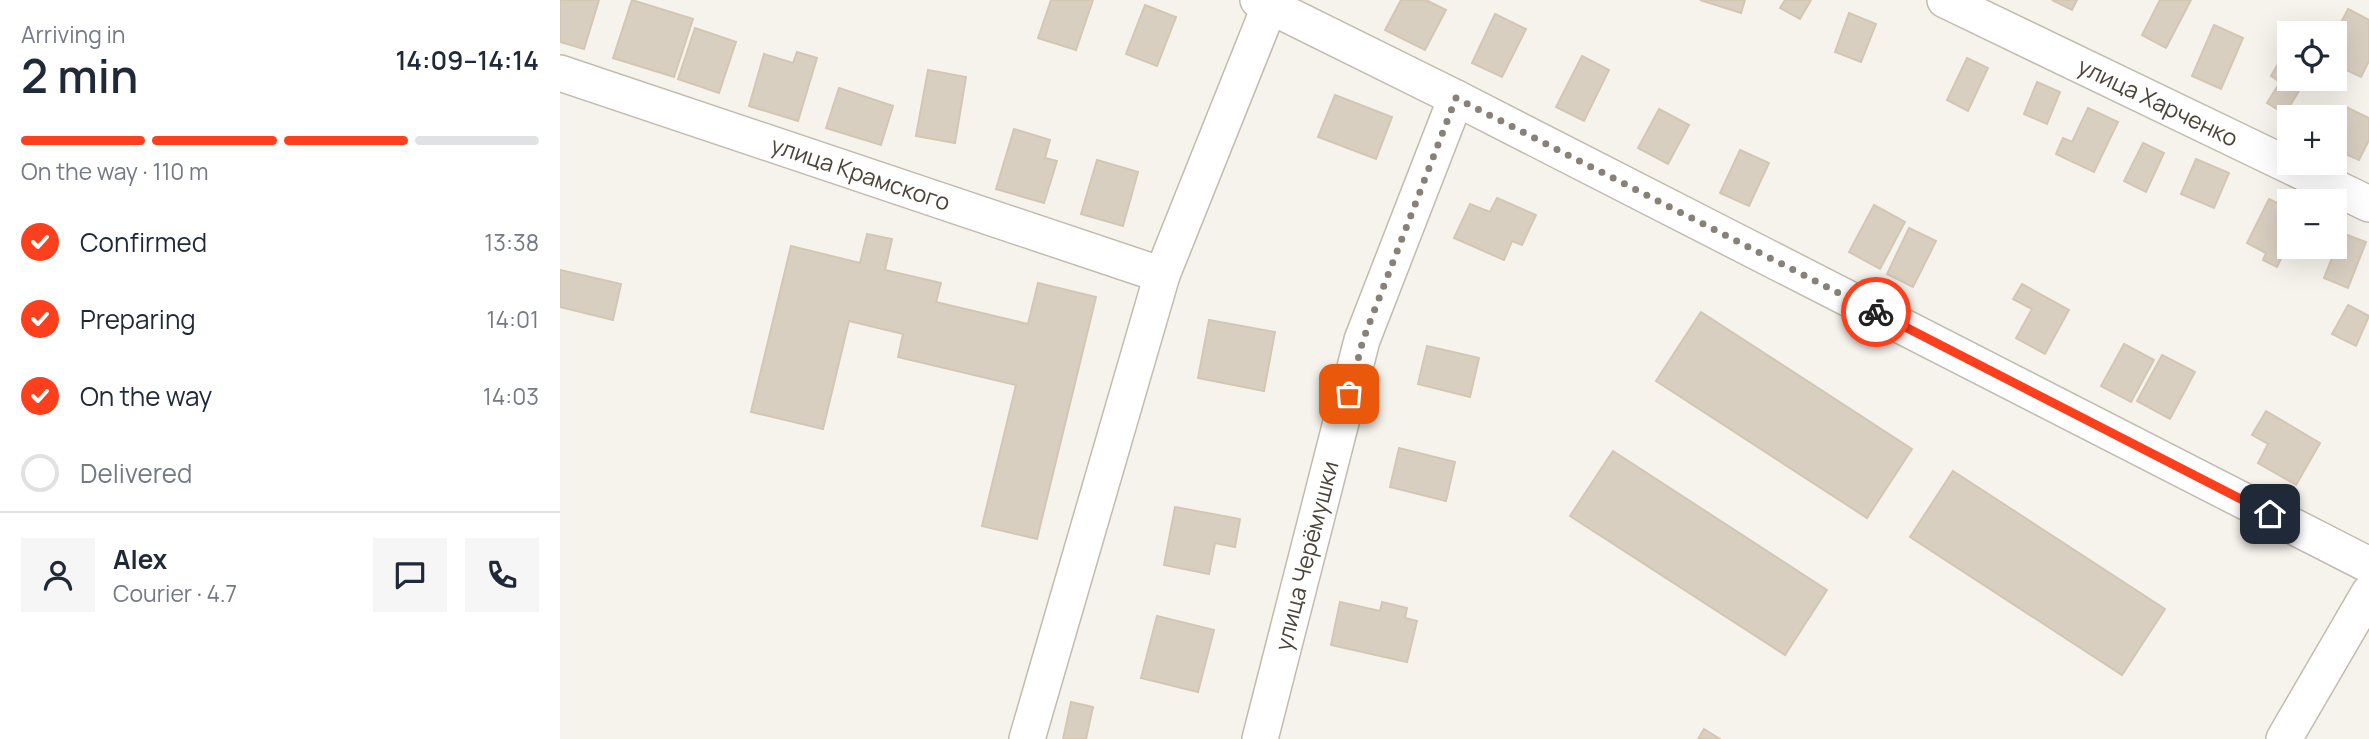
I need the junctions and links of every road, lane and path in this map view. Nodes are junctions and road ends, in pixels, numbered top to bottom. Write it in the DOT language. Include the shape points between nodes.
graph roads {
  1 [pos="1945,0"];
  2 [pos="1267,2"];
  3 [pos="560,73"];
  4 [pos="1456,98"];
  5 [pos="2369,204"];
  6 [pos="1162,275"];
  7 [pos="2369,565"];
  8 [pos="2369,593"];
  9 [pos="1027,739"];
  10 [pos="1260,739"];
  11 [pos="2284,739"];
  1 -- 5 [label="street, улица Харченко"];
  2 -- 4 [label="street"];
  2 -- 6 [label="street"];
  3 -- 6 [label="street, улица Крамского"];
  4 -- 7 [label="street"];
  4 -- 10 [label="street, улица Черёмушки" via="1363,340"];
  6 -- 9 [label="street"];
  8 -- 11 [label="street"];
}
